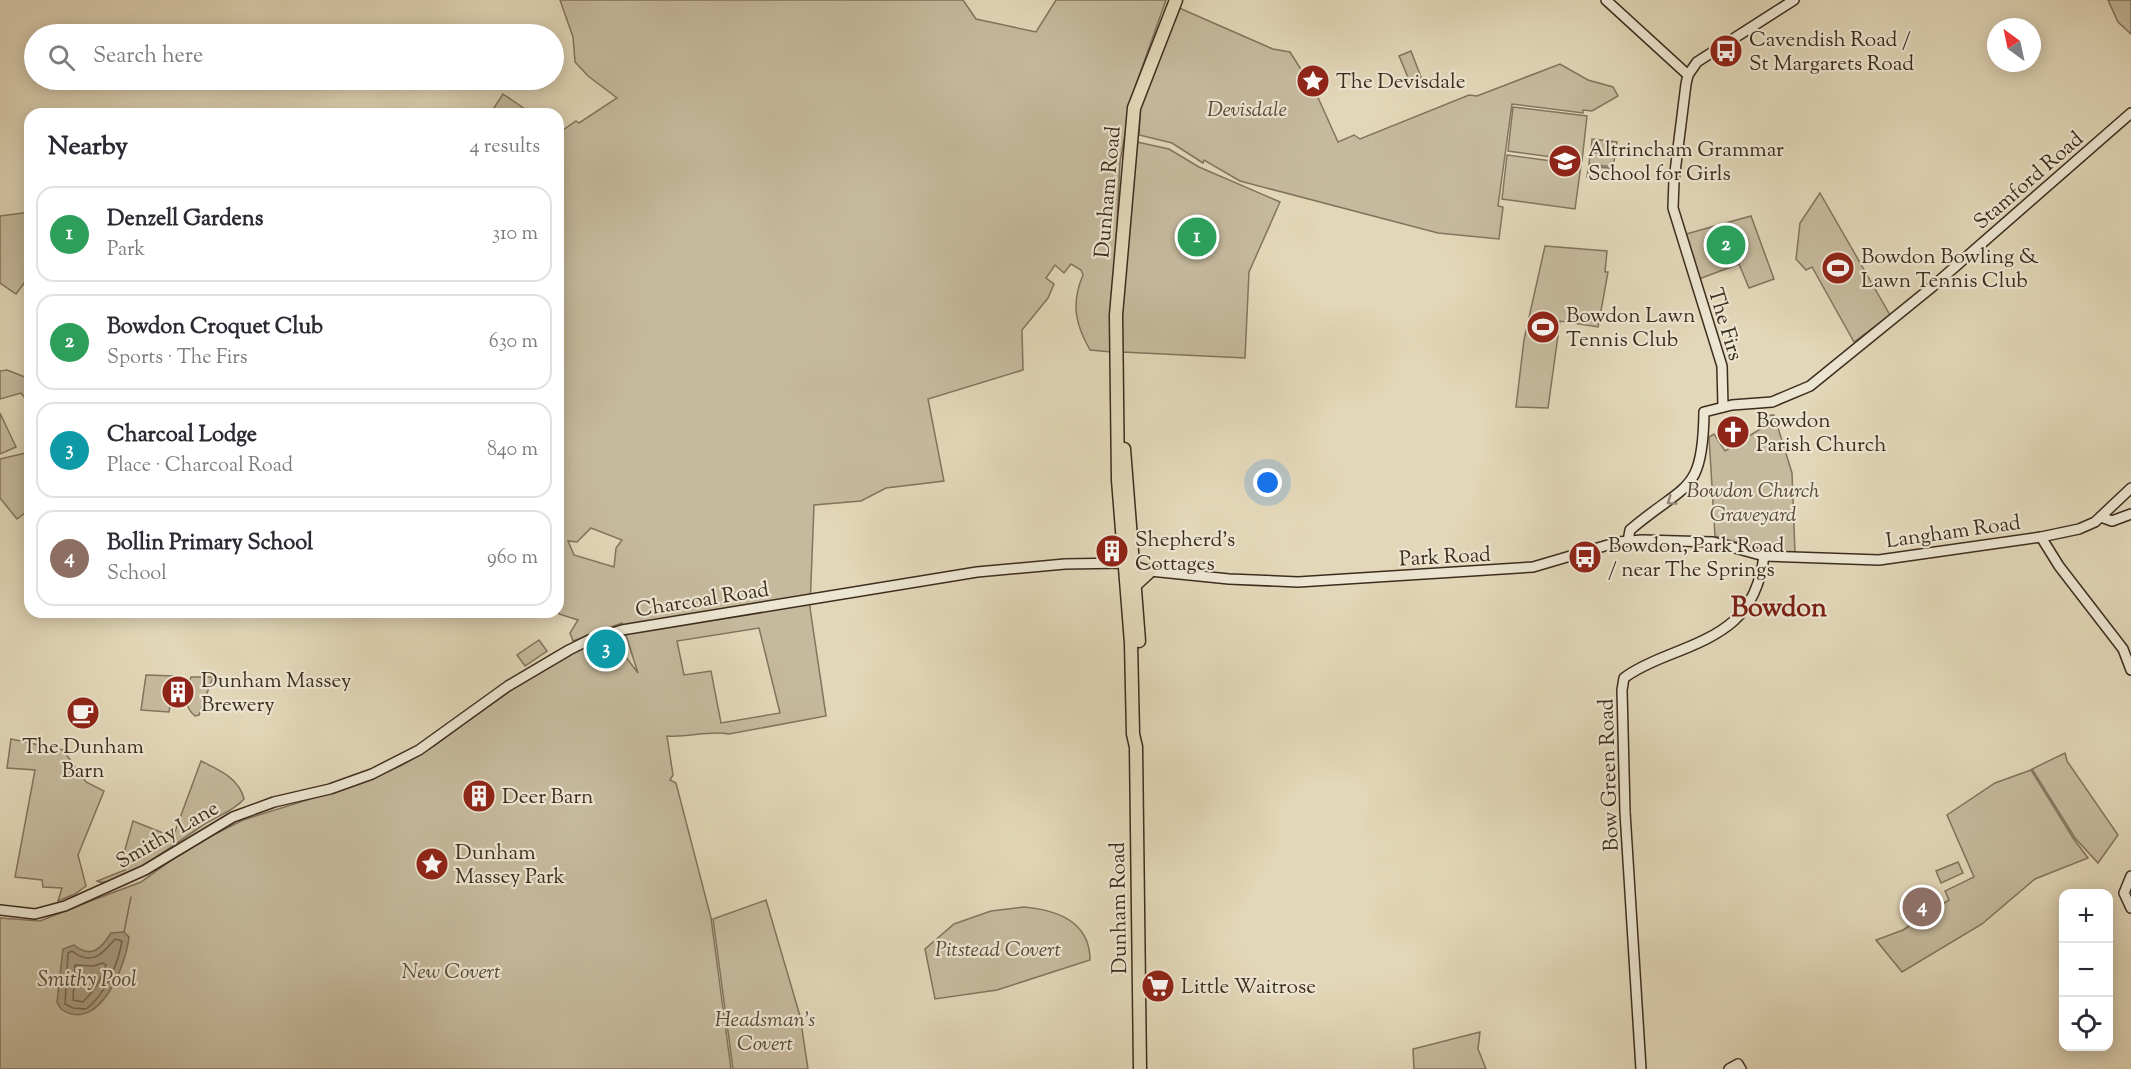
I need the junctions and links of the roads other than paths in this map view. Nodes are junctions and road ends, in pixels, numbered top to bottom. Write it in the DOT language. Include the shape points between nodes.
graph roads {
  1 [pos="1176,0"];
  2 [pos="1606,0"];
  3 [pos="1794,0"];
  4 [pos="1688,75"];
  5 [pos="2131,113"];
  6 [pos="1118,395"];
  7 [pos="1723,407"];
  8 [pos="2131,488"];
  9 [pos="2131,514"];
  10 [pos="2101,517"];
  11 [pos="2041,537"];
  12 [pos="1628,541"];
  13 [pos="1764,556"];
  14 [pos="1130,565"];
  15 [pos="1150,571"];
  16 [pos="1136,584"];
  17 [pos="2131,670"];
  18 [pos="1136,747"];
  19 [pos="256,807"];
  20 [pos="2131,876"];
  21 [pos="2131,908"];
  22 [pos="0,910"];
  23 [pos="1140,1069"];
  24 [pos="1641,1069"];
  25 [pos="1729,1069"];
  26 [pos="1741,1069"];
  1 -- 6 [label="highway, Dunham Road" via="1134,108 1116,315"];
  2 -- 4 [label="main road"];
  3 -- 4 [label="main road" via="1705,56"];
  4 -- 7 [label="main road, The Firs" via="1673,207 1722,366"];
  5 -- 7 [label="main road, Stamford Road" via="1940,280 1810,386 1772,402"];
  6 -- 14 [label="highway, Dunham Road"];
  6 -- 14 [label="highway, Dunham Road" via="1117,469"];
  7 -- 12 [label="main road, Stamford Road, one-way" via="1704,412 1703,450 1693,478 1680,494 1630,530"];
  8 -- 10 [label="main road, Langham Road"];
  9 -- 10 [label="main road" via="2112,520"];
  10 -- 11 [label="main road, Langham Road" via="2079,529"];
  11 -- 13 [label="main road, Langham Road" via="1879,560"];
  11 -- 17 [label="main road" via="2123,649"];
  12 -- 13 [label="main road, Park Road" via="1701,541"];
  12 -- 15 [label="main road, Park Road" via="1533,567 1490,572 1298,582"];
  13 -- 24 [label="main road, Bow Green Road" via="1756,594 1730,624 1716,635 1624,678 1626,812"];
  14 -- 15 [label="main road, Park Road"];
  14 -- 16 [label="highway, Dunham Road"];
  14 -- 18 [label="highway, Dunham Road" via="1128,596"];
  14 -- 19 [label="main road, Charcoal Road" via="1065,564 977,572 622,630 597,637 527,674 396,763 350,783"];
  15 -- 16 [label="highway"];
  16 -- 18 [label="highway, Dunham Road" via="1140,674"];
  18 -- 23 [label="highway, Dunham Road"];
  19 -- 22 [label="main road, Smithy Lane" via="97,893 35,914"];
  20 -- 21 [label="main road" via="2124,893"];
  25 -- 26 [label="main road" via="1738,1064"];
}
